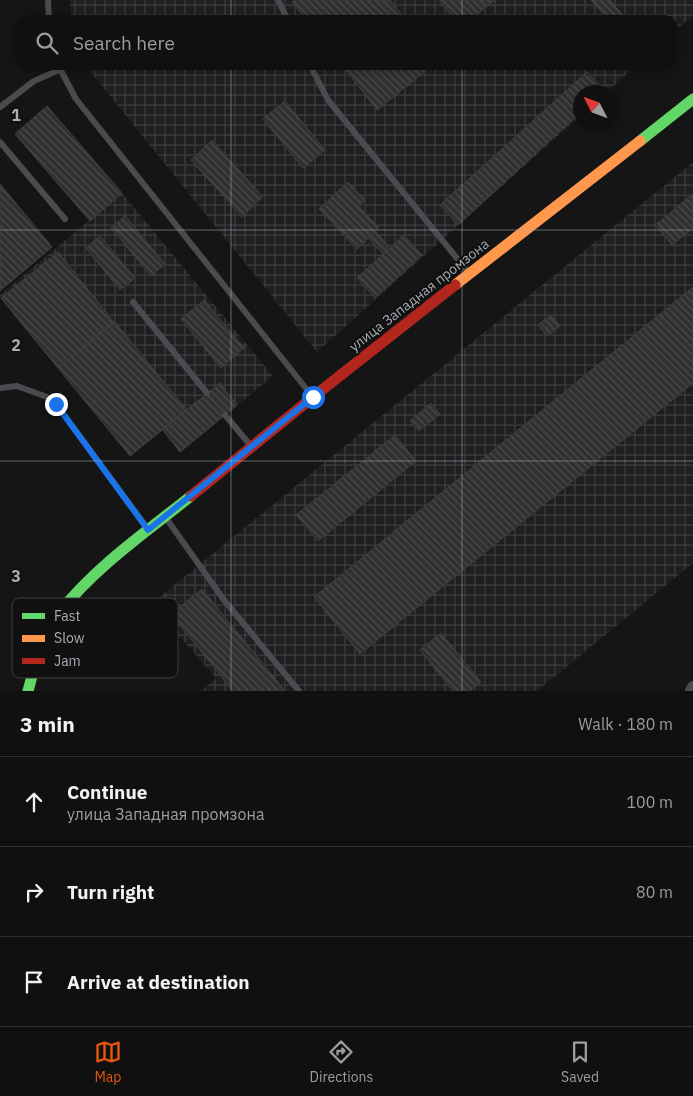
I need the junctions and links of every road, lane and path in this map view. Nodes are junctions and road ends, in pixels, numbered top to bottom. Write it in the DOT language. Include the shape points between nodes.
graph roads {
  1 [pos="48,0"];
  2 [pos="278,0"];
  3 [pos="49,15"];
  4 [pos="286,15"];
  5 [pos="55,70"];
  6 [pos="60,70"];
  7 [pos="313,70"];
  8 [pos="693,100"];
  9 [pos="0,106"];
  10 [pos="0,142"];
  11 [pos="65,219"];
  12 [pos="470,274"];
  13 [pos="133,302"];
  14 [pos="0,388"];
  15 [pos="208,393"];
  16 [pos="313,397"];
  17 [pos="225,415"];
  18 [pos="252,447"];
  19 [pos="165,517"];
  20 [pos="148,530"];
  21 [pos="73,598"];
  22 [pos="31,678"];
  23 [pos="693,687"];
  24 [pos="28,691"];
  25 [pos="299,691"];
  26 [pos="691,691"];
  1 -- 3 [label="lane"];
  2 -- 4 [label="lane"];
  5 -- 9 [label="lane"];
  6 -- 16 [label="lane" via="76,99"];
  7 -- 12 [label="lane" via="328,100"];
  8 -- 12 [label="street, улица Западная промзона"];
  10 -- 11 [label="lane"];
  12 -- 16 [label="street, улица Западная промзона"];
  13 -- 15 [label="lane"];
  14 -- 20 [label="lane" via="17,386 47,396 56,404"];
  16 -- 18 [label="street, улица Западная промзона"];
  17 -- 18 [label="lane"];
  18 -- 19 [label="street, улица Западная промзона"];
  19 -- 20 [label="street, улица Западная промзона"];
  19 -- 25 [label="lane" via="224,600"];
  20 -- 21 [label="street, улица Западная промзона" via="97,572"];
  22 -- 24 [label="street, улица Западная промзона"];
  23 -- 26 [label="street"];
}
